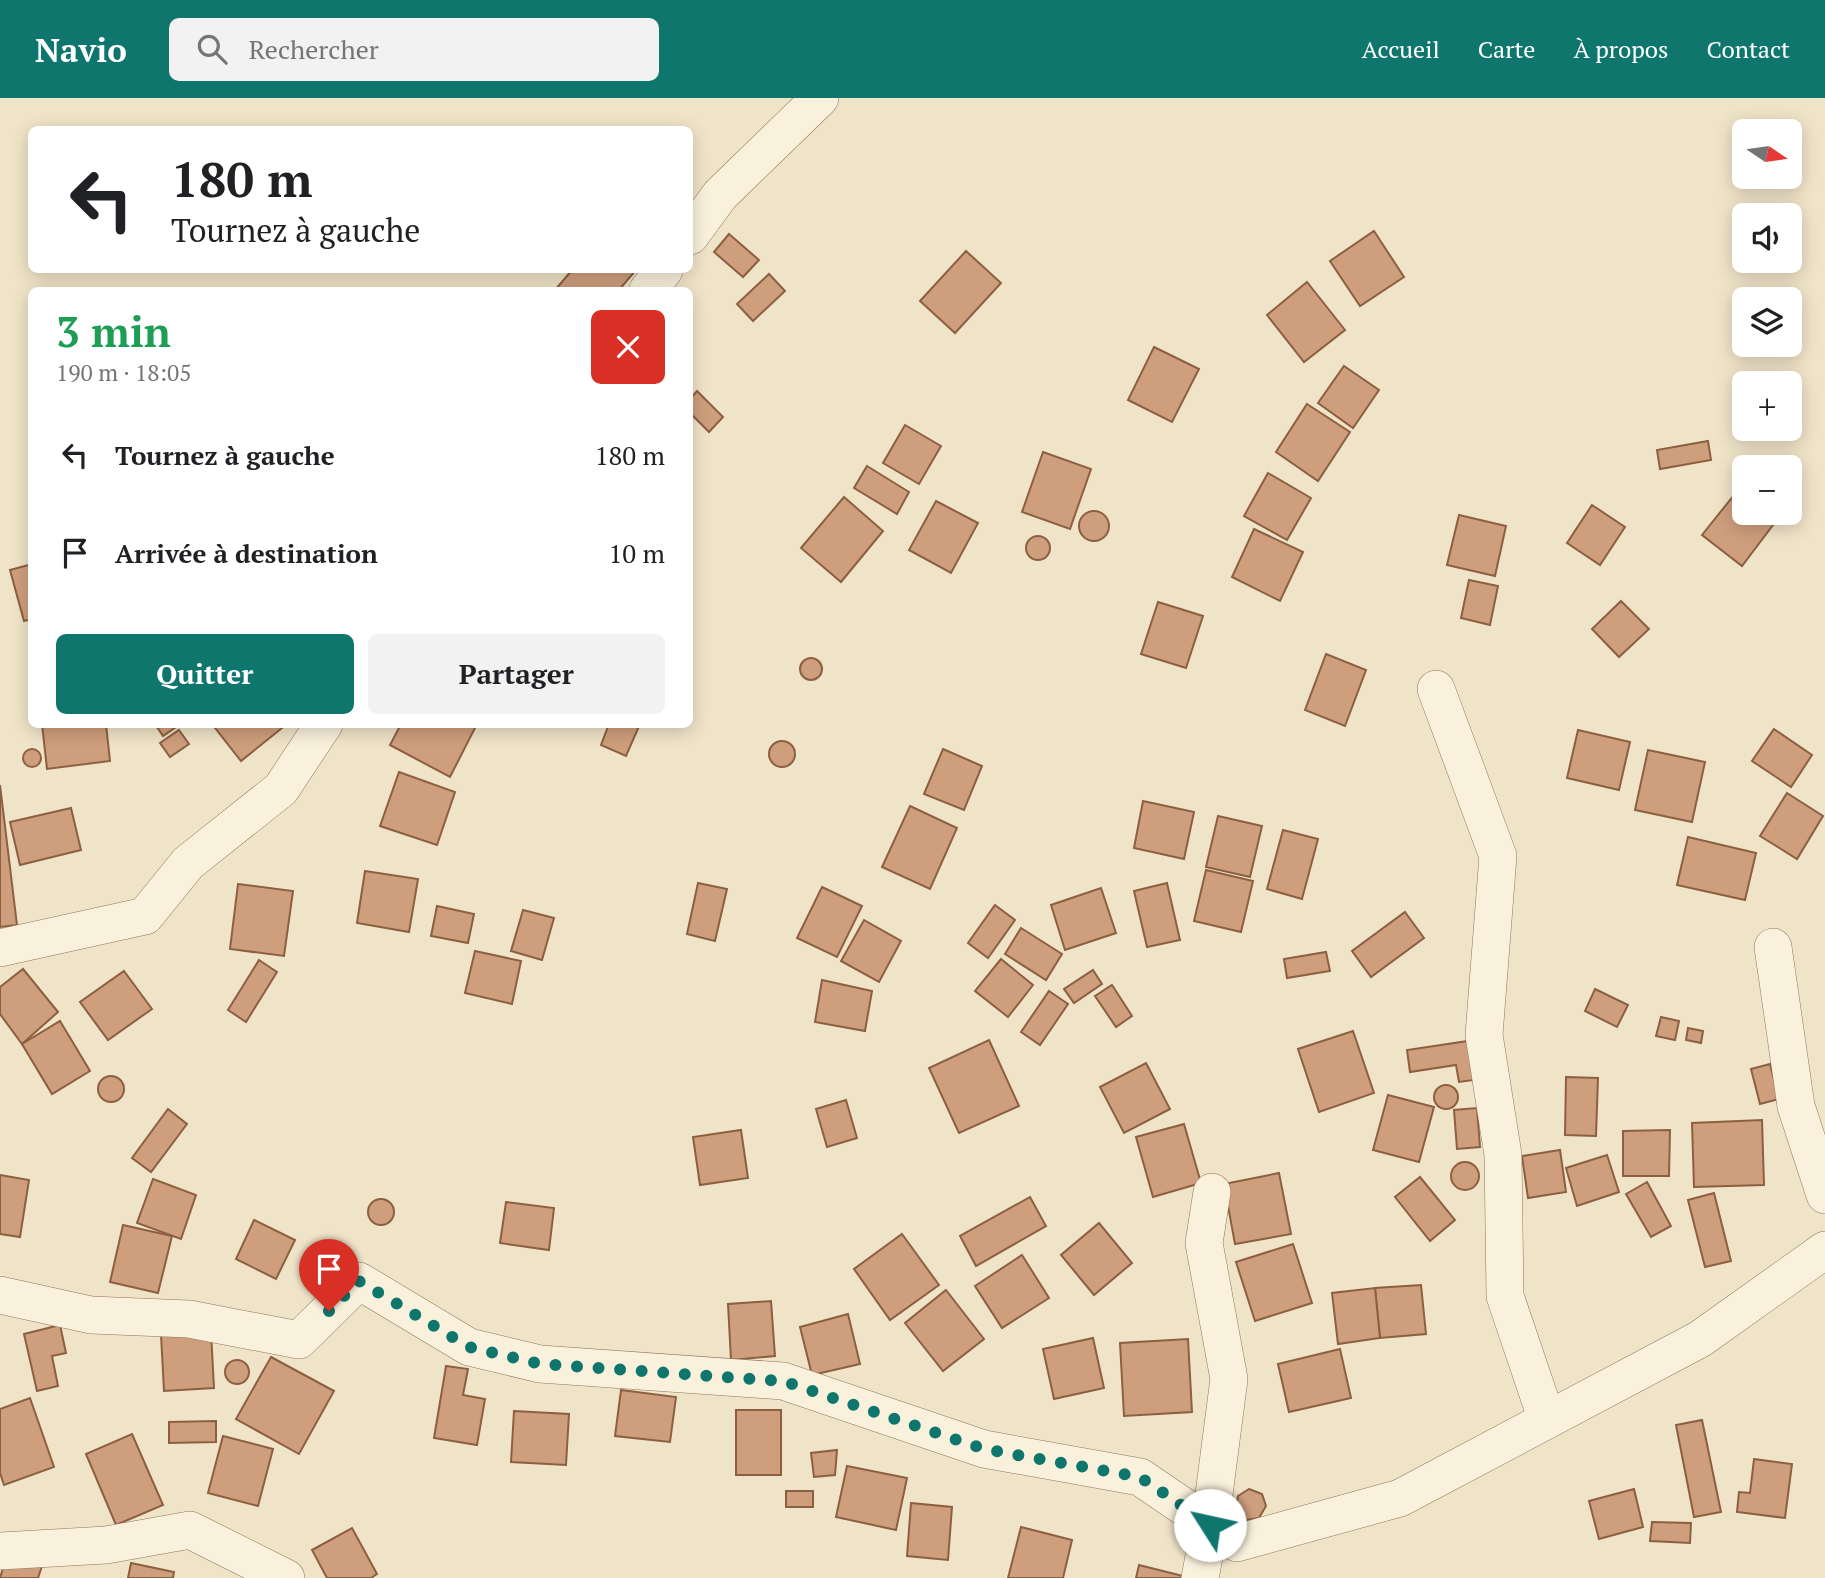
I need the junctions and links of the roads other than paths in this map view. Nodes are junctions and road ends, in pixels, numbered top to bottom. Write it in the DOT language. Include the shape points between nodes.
graph roads {
  1 [pos="820,98"];
  2 [pos="693,232"];
  3 [pos="662,273"];
  4 [pos="650,287"];
  5 [pos="1436,689"];
  6 [pos="321,728"];
  7 [pos="1773,947"];
  8 [pos="0,948"];
  9 [pos="1212,1192"];
  10 [pos="1825,1195"];
  11 [pos="1825,1250"];
  12 [pos="0,1295"];
  13 [pos="1547,1420"];
  14 [pos="1210,1525"];
  15 [pos="0,1551"];
  16 [pos="286,1578"];
  17 [pos="1200,1578"];
  1 -- 2 [label="street" via="720,195"];
  3 -- 4 [label="street"];
  5 -- 13 [label="street" via="1498,856 1484,1035 1503,1155 1505,1296"];
  6 -- 8 [label="street" via="281,789 188,863 145,916"];
  7 -- 10 [label="street" via="1796,1106"];
  9 -- 14 [label="street" via="1205,1243 1229,1379"];
  11 -- 13 [label="street" via="1700,1339"];
  12 -- 14 [label="street" via="91,1315 189,1319 299,1340 359,1281 469,1347 540,1364 783,1381 984,1449 1140,1477"];
  13 -- 14 [label="street" via="1400,1498 1237,1543"];
  14 -- 17 [label="street"];
  15 -- 16 [label="street" via="106,1545 190,1530"];
}
